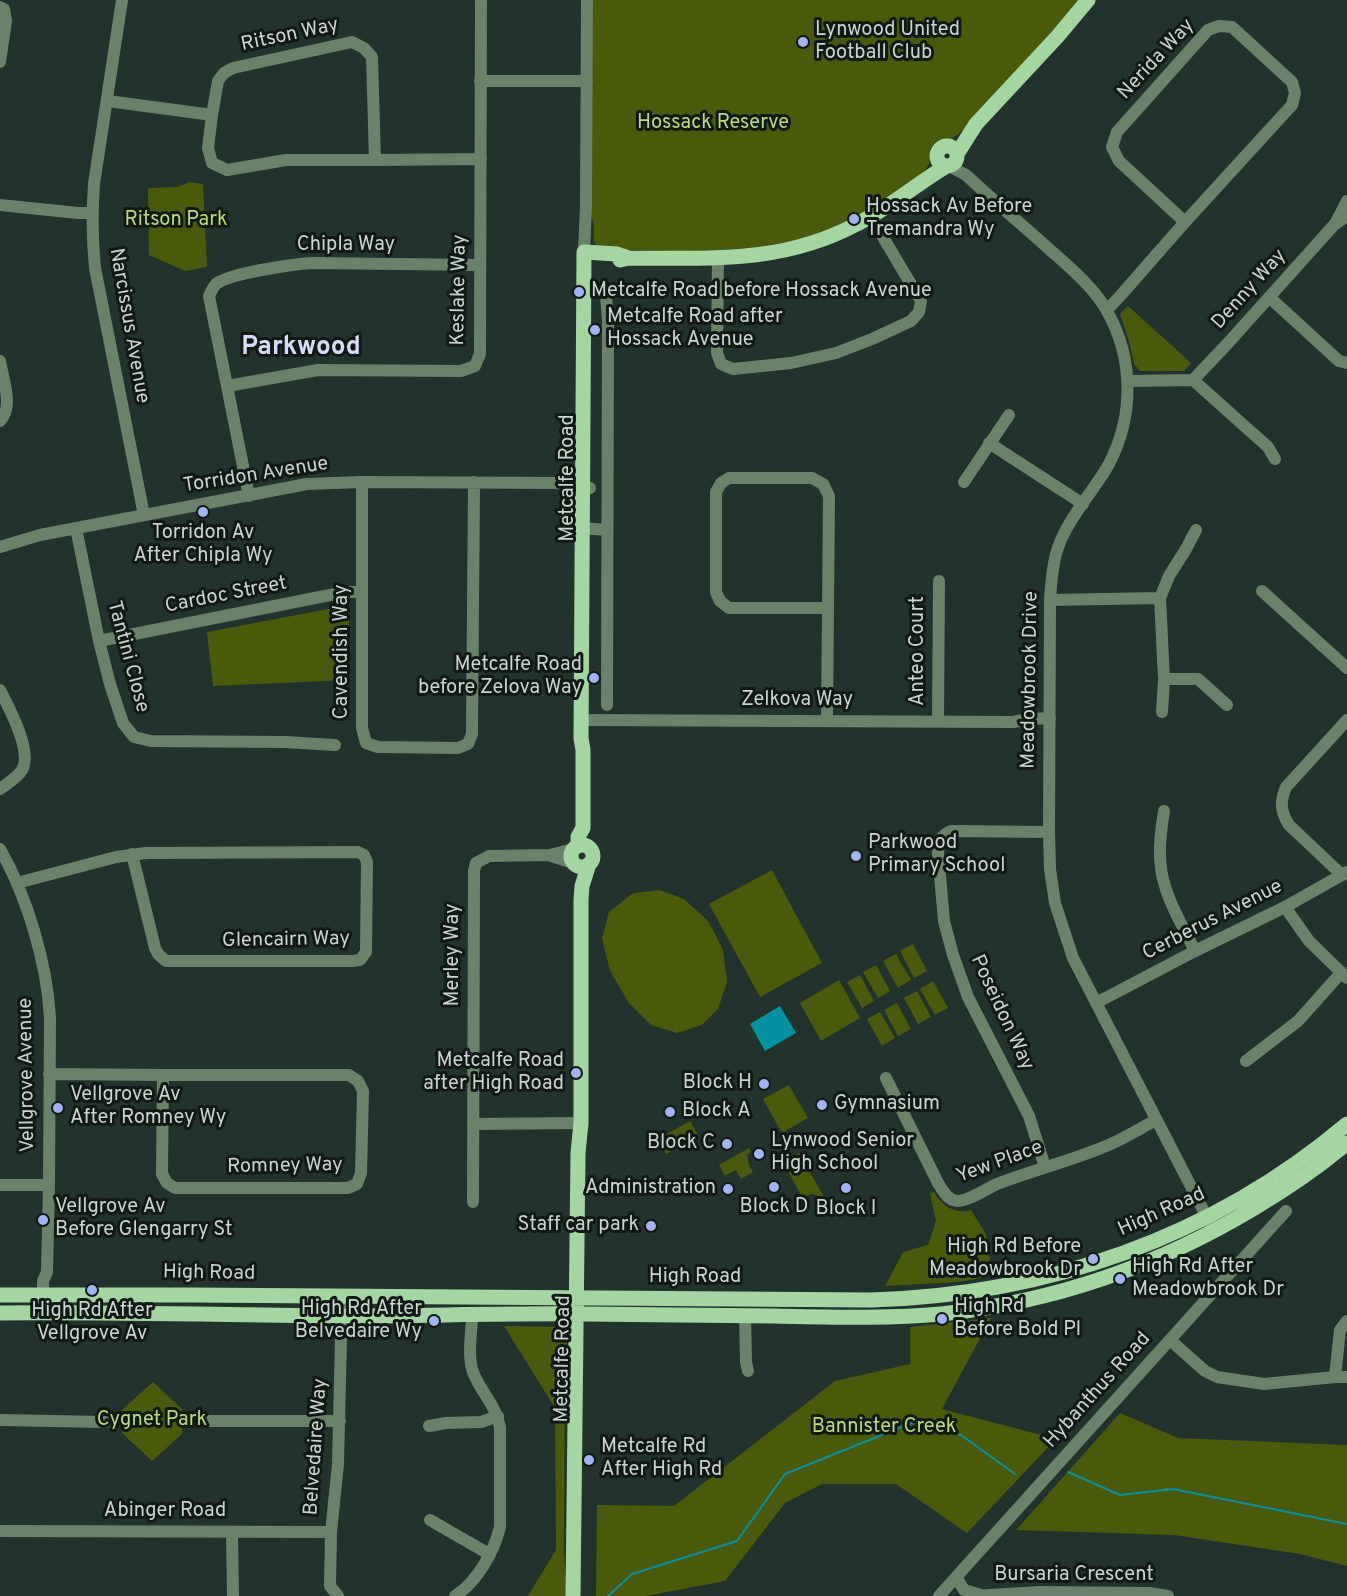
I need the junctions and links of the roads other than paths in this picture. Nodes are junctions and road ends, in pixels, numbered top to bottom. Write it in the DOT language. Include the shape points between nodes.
graph roads {
  1 [pos="122,0"];
  2 [pos="481,0"];
  3 [pos="587,0"];
  4 [pos="1088,0"];
  5 [pos="0,7"];
  6 [pos="0,62"];
  7 [pos="480,81"];
  8 [pos="587,81"];
  9 [pos="108,101"];
  10 [pos="212,115"];
  11 [pos="481,159"];
  12 [pos="949,159"];
  13 [pos="375,160"];
  14 [pos="1347,201"];
  15 [pos="0,205"];
  16 [pos="92,213"];
  17 [pos="872,216"];
  18 [pos="1347,216"];
  19 [pos="1185,222"];
  20 [pos="1334,225"];
  21 [pos="587,257"];
  22 [pos="718,258"];
  23 [pos="480,265"];
  24 [pos="606,296"];
  25 [pos="1269,297"];
  26 [pos="1107,309"];
  27 [pos="0,361"];
  28 [pos="1347,363"];
  29 [pos="1193,380"];
  30 [pos="1128,381"];
  31 [pos="227,386"];
  32 [pos="1008,415"];
  33 [pos="0,421"];
  34 [pos="989,443"];
  35 [pos="1275,459"];
  36 [pos="362,482"];
  37 [pos="474,482"];
  38 [pos="964,482"];
  39 [pos="586,483"];
  40 [pos="249,496"];
  41 [pos="1083,504"];
  42 [pos="144,515"];
  43 [pos="76,528"];
  44 [pos="586,529"];
  45 [pos="607,530"];
  46 [pos="1196,530"];
  47 [pos="0,547"];
  48 [pos="939,581"];
  49 [pos="1262,591"];
  50 [pos="362,592"];
  51 [pos="1160,598"];
  52 [pos="1050,600"];
  53 [pos="827,608"];
  54 [pos="99,641"];
  55 [pos="1347,668"];
  56 [pos="1164,679"];
  57 [pos="0,690"];
  58 [pos="607,705"];
  59 [pos="1227,705"];
  60 [pos="1162,712"];
  61 [pos="585,720"];
  62 [pos="1347,720"];
  63 [pos="827,721"];
  64 [pos="938,721"];
  65 [pos="1050,722"];
  66 [pos="335,745"];
  67 [pos="0,789"];
  68 [pos="1164,811"];
  69 [pos="1049,832"];
  70 [pos="0,849"];
  71 [pos="132,854"];
  72 [pos="579,855"];
  73 [pos="1344,874"];
  74 [pos="17,883"];
  75 [pos="1285,907"];
  76 [pos="1195,951"];
  77 [pos="1344,975"];
  78 [pos="1096,1003"];
  79 [pos="1246,1061"];
  80 [pos="49,1074"];
  81 [pos="163,1075"];
  82 [pos="886,1078"];
  83 [pos="1156,1120"];
  84 [pos="581,1123"];
  85 [pos="473,1124"];
  86 [pos="1347,1124"];
  87 [pos="1347,1143"];
  88 [pos="1045,1167"];
  89 [pos="0,1185"];
  90 [pos="50,1185"];
  91 [pos="473,1202"];
  92 [pos="1286,1211"];
  93 [pos="1207,1217"];
  94 [pos="1214,1231"];
  95 [pos="47,1294"];
  96 [pos="0,1295"];
  97 [pos="342,1297"];
  98 [pos="581,1298"];
  99 [pos="47,1312"];
  100 [pos="0,1313"];
  101 [pos="581,1314"];
  102 [pos="472,1315"];
  103 [pos="342,1316"];
  104 [pos="745,1316"];
  105 [pos="1347,1321"];
  106 [pos="1170,1340"];
  107 [pos="748,1371"];
  108 [pos="1341,1377"];
  109 [pos="498,1416"];
  110 [pos="0,1420"];
  111 [pos="202,1421"];
  112 [pos="340,1421"];
  113 [pos="106,1422"];
  114 [pos="429,1426"];
  115 [pos="430,1520"];
  116 [pos="0,1531"];
  117 [pos="232,1532"];
  118 [pos="331,1532"];
  119 [pos="489,1554"];
  120 [pos="950,1589"];
  121 [pos="1040,1594"];
  122 [pos="977,1595"];
  123 [pos="1149,1595"];
  124 [pos="233,1596"];
  125 [pos="338,1596"];
  126 [pos="455,1596"];
  127 [pos="573,1596"];
  128 [pos="582,1596"];
  129 [pos="1168,1596"];
  1 -- 9 [label="street, Narcissus Avenue"];
  2 -- 7 [label="street, Keslake Way"];
  3 -- 8 [label="street, Metcalfe Road"];
  4 -- 12 [label="main road"];
  5 -- 6 [label="street" via="6,21"];
  7 -- 8 [label="street"];
  7 -- 11 [label="street, Keslake Way"];
  8 -- 21 [label="street, Metcalfe Road"];
  9 -- 10 [label="street"];
  9 -- 16 [label="street, Narcissus Avenue"];
  10 -- 13 [label="street, Ritson Way" via="208,148 212,163 227,170 286,160"];
  10 -- 13 [label="street, Ritson Way" via="218,81 233,68 352,42 372,57"];
  11 -- 13 [label="street, Ritson Way"];
  11 -- 23 [label="street, Keslake Way"];
  12 -- 17 [label="main road"];
  12 -- 26 [label="street, Meadowbrook Drive" via="1074,271"];
  14 -- 20 [label="street, Denny Way"];
  15 -- 16 [label="street"];
  16 -- 42 [label="street, Narcissus Avenue" via="96,268"];
  17 -- 22 [label="main road" via="802,246"];
  17 -- 22 [label="street" via="921,301 919,312 911,321 836,353 733,369 721,364 717,354"];
  18 -- 20 [label="street, Denny Way"];
  19 -- 19 [label="street, Nerida Way" via="1292,105 1295,93 1292,82 1232,27 1208,30 1117,132 1112,147 1119,161"];
  19 -- 26 [label="street, Nerida Way"];
  20 -- 25 [label="street, Denny Way"];
  21 -- 22 [label="main road" via="617,254 629,258"];
  21 -- 39 [label="main road, Metcalfe Road"];
  23 -- 31 [label="street, Keslake Way" via="480,354 475,366 461,372 318,370"];
  23 -- 31 [label="street, Chipla Way" via="313,263 227,279 214,285 210,296"];
  24 -- 45 [label="street"];
  25 -- 28 [label="street" via="1339,361"];
  25 -- 29 [label="street, Denny Way"];
  26 -- 30 [label="street, Meadowbrook Drive" via="1124,354"];
  27 -- 33 [label="street" via="8,406"];
  29 -- 30 [label="street"];
  29 -- 35 [label="street" via="1268,447"];
  30 -- 41 [label="street, Meadowbrook Drive" via="1124,426 1116,450"];
  31 -- 40 [label="street, Chipla Way"];
  32 -- 34 [label="street"];
  34 -- 38 [label="street"];
  34 -- 41 [label="street"];
  36 -- 37 [label="street, Torridon Avenue"];
  36 -- 40 [label="street, Torridon Avenue" via="307,484"];
  36 -- 50 [label="street, Cavendish Way"];
  37 -- 39 [label="street, Torridon Avenue" via="559,483 570,478"];
  37 -- 50 [label="street, Cavendish Way" via="472,734 468,744 458,748 378,747 366,743 362,728"];
  39 -- 44 [label="main road, Metcalfe Road"];
  40 -- 42 [label="street, Torridon Avenue"];
  41 -- 52 [label="street, Meadowbrook Drive" via="1056,553"];
  42 -- 43 [label="street, Torridon Avenue"];
  43 -- 47 [label="street, Torridon Avenue"];
  43 -- 54 [label="street, Tantini Close"];
  44 -- 45 [label="street"];
  44 -- 61 [label="main road, Metcalfe Road"];
  45 -- 58 [label="street"];
  46 -- 51 [label="street"];
  48 -- 64 [label="street, Anteo Court"];
  49 -- 55 [label="street"];
  50 -- 54 [label="street, Cardoc Street" via="345,592"];
  51 -- 52 [label="street"];
  51 -- 56 [label="street"];
  52 -- 65 [label="street, Meadowbrook Drive"];
  53 -- 53 [label="street" via="828,496 823,484 812,478 729,478 721,483 716,492 716,592 720,601 729,608"];
  53 -- 63 [label="street"];
  54 -- 66 [label="street, Tantini Close" via="123,723 134,736 151,741"];
  56 -- 59 [label="street" via="1198,679"];
  56 -- 60 [label="street"];
  57 -- 67 [label="street" via="14,716 26,757 16,778"];
  61 -- 63 [label="street, Zelkova Way"];
  61 -- 72 [label="main road, Metcalfe Road" via="581,738 583,828 587,836"];
  62 -- 73 [label="street" via="1281,797 1288,825"];
  63 -- 64 [label="street, Zelkova Way"];
  64 -- 65 [label="street, Zelkova Way" via="1013,722 1030,726"];
  65 -- 69 [label="street, Meadowbrook Drive"];
  68 -- 76 [label="street" via="1160,831 1165,886"];
  69 -- 78 [label="street, Meadowbrook Drive" via="1055,903 1073,958"];
  69 -- 88 [label="street, Poseidon Way" via="951,831 943,835 938,853 944,921 953,955 968,997 1029,1116"];
  70 -- 74 [label="street, Vellgrove Avenue"];
  71 -- 71 [label="street, Glencairn Way" via="360,853 367,862 366,952 360,960 352,961 166,961 155,948"];
  71 -- 74 [label="street, Glencairn Way"];
  72 -- 84 [label="main road, Metcalfe Road"];
  72 -- 85 [label="street, Merley Way" via="565,860 550,855 489,856 476,863"];
  73 -- 75 [label="street, Cerberus Avenue"];
  74 -- 80 [label="street, Vellgrove Avenue" via="39,950 49,1001"];
  75 -- 76 [label="street, Cerberus Avenue"];
  75 -- 77 [label="street" via="1309,941"];
  76 -- 78 [label="street, Cerberus Avenue"];
  77 -- 79 [label="street" via="1298,1021"];
  78 -- 83 [label="street, Meadowbrook Drive"];
  80 -- 81 [label="street, Romney Way"];
  80 -- 90 [label="street, Vellgrove Avenue"];
  81 -- 81 [label="street, Romney Way" via="349,1075 363,1090 361,1173 357,1184 348,1188 175,1188 162,1174"];
  82 -- 88 [label="street, Yew Place" via="946,1196 961,1201"];
  83 -- 88 [label="street, Yew Place" via="1108,1145"];
  83 -- 93 [label="street, Meadowbrook Drive"];
  84 -- 85 [label="street"];
  84 -- 98 [label="main road, Metcalfe Road"];
  85 -- 91 [label="street, Merley Way"];
  86 -- 93 [label="main road, High Road" via="1271,1181"];
  87 -- 94 [label="main road, High Road" via="1277,1195"];
  89 -- 90 [label="street"];
  90 -- 95 [label="street, Vellgrove Avenue" via="47,1272 43,1281"];
  92 -- 106 [label="street, Hybanthus Road"];
  93 -- 94 [label="street, Meadowbrook Drive"];
  93 -- 98 [label="main road, High Road" via="1088,1266 958,1294 871,1300"];
  94 -- 104 [label="main road, High Road" via="1156,1259 1094,1282 982,1308 879,1317"];
  95 -- 96 [label="main road, High Road"];
  95 -- 97 [label="main road, High Road"];
  95 -- 99 [label="street, Vellgrove Avenue"];
  97 -- 98 [label="main road, High Road"];
  97 -- 103 [label="street, Belvedaire Way"];
  98 -- 101 [label="main road, Metcalfe Road"];
  99 -- 100 [label="main road, High Road"];
  99 -- 103 [label="main road, High Road"];
  101 -- 102 [label="main road, High Road"];
  101 -- 104 [label="main road, High Road"];
  101 -- 127 [label="main road, Metcalfe Road"];
  101 -- 128 [label="main road, Metcalfe Road"];
  102 -- 103 [label="main road, High Road"];
  102 -- 109 [label="street" via="471,1366"];
  103 -- 112 [label="street, Belvedaire Way"];
  104 -- 107 [label="street"];
  105 -- 108 [label="street" via="1340,1330"];
  106 -- 108 [label="street" via="1217,1377 1264,1383"];
  106 -- 120 [label="street, Hybanthus Road"];
  109 -- 114 [label="street" via="480,1422"];
  109 -- 119 [label="street" via="500,1527"];
  110 -- 113 [label="street"];
  111 -- 112 [label="street"];
  112 -- 118 [label="street, Belvedaire Way"];
  115 -- 119 [label="street"];
  116 -- 117 [label="street, Abinger Road"];
  117 -- 118 [label="street, Abinger Road"];
  117 -- 124 [label="street"];
  118 -- 125 [label="street, Belvedaire Way" via="330,1586"];
  119 -- 126 [label="street" via="474,1580"];
  120 -- 122 [label="street, Bursaria Crescent"];
  121 -- 122 [label="street, Bursaria Crescent"];
  121 -- 123 [label="street, Bursaria Crescent"];
  123 -- 129 [label="street, Bursaria Crescent"];
}
